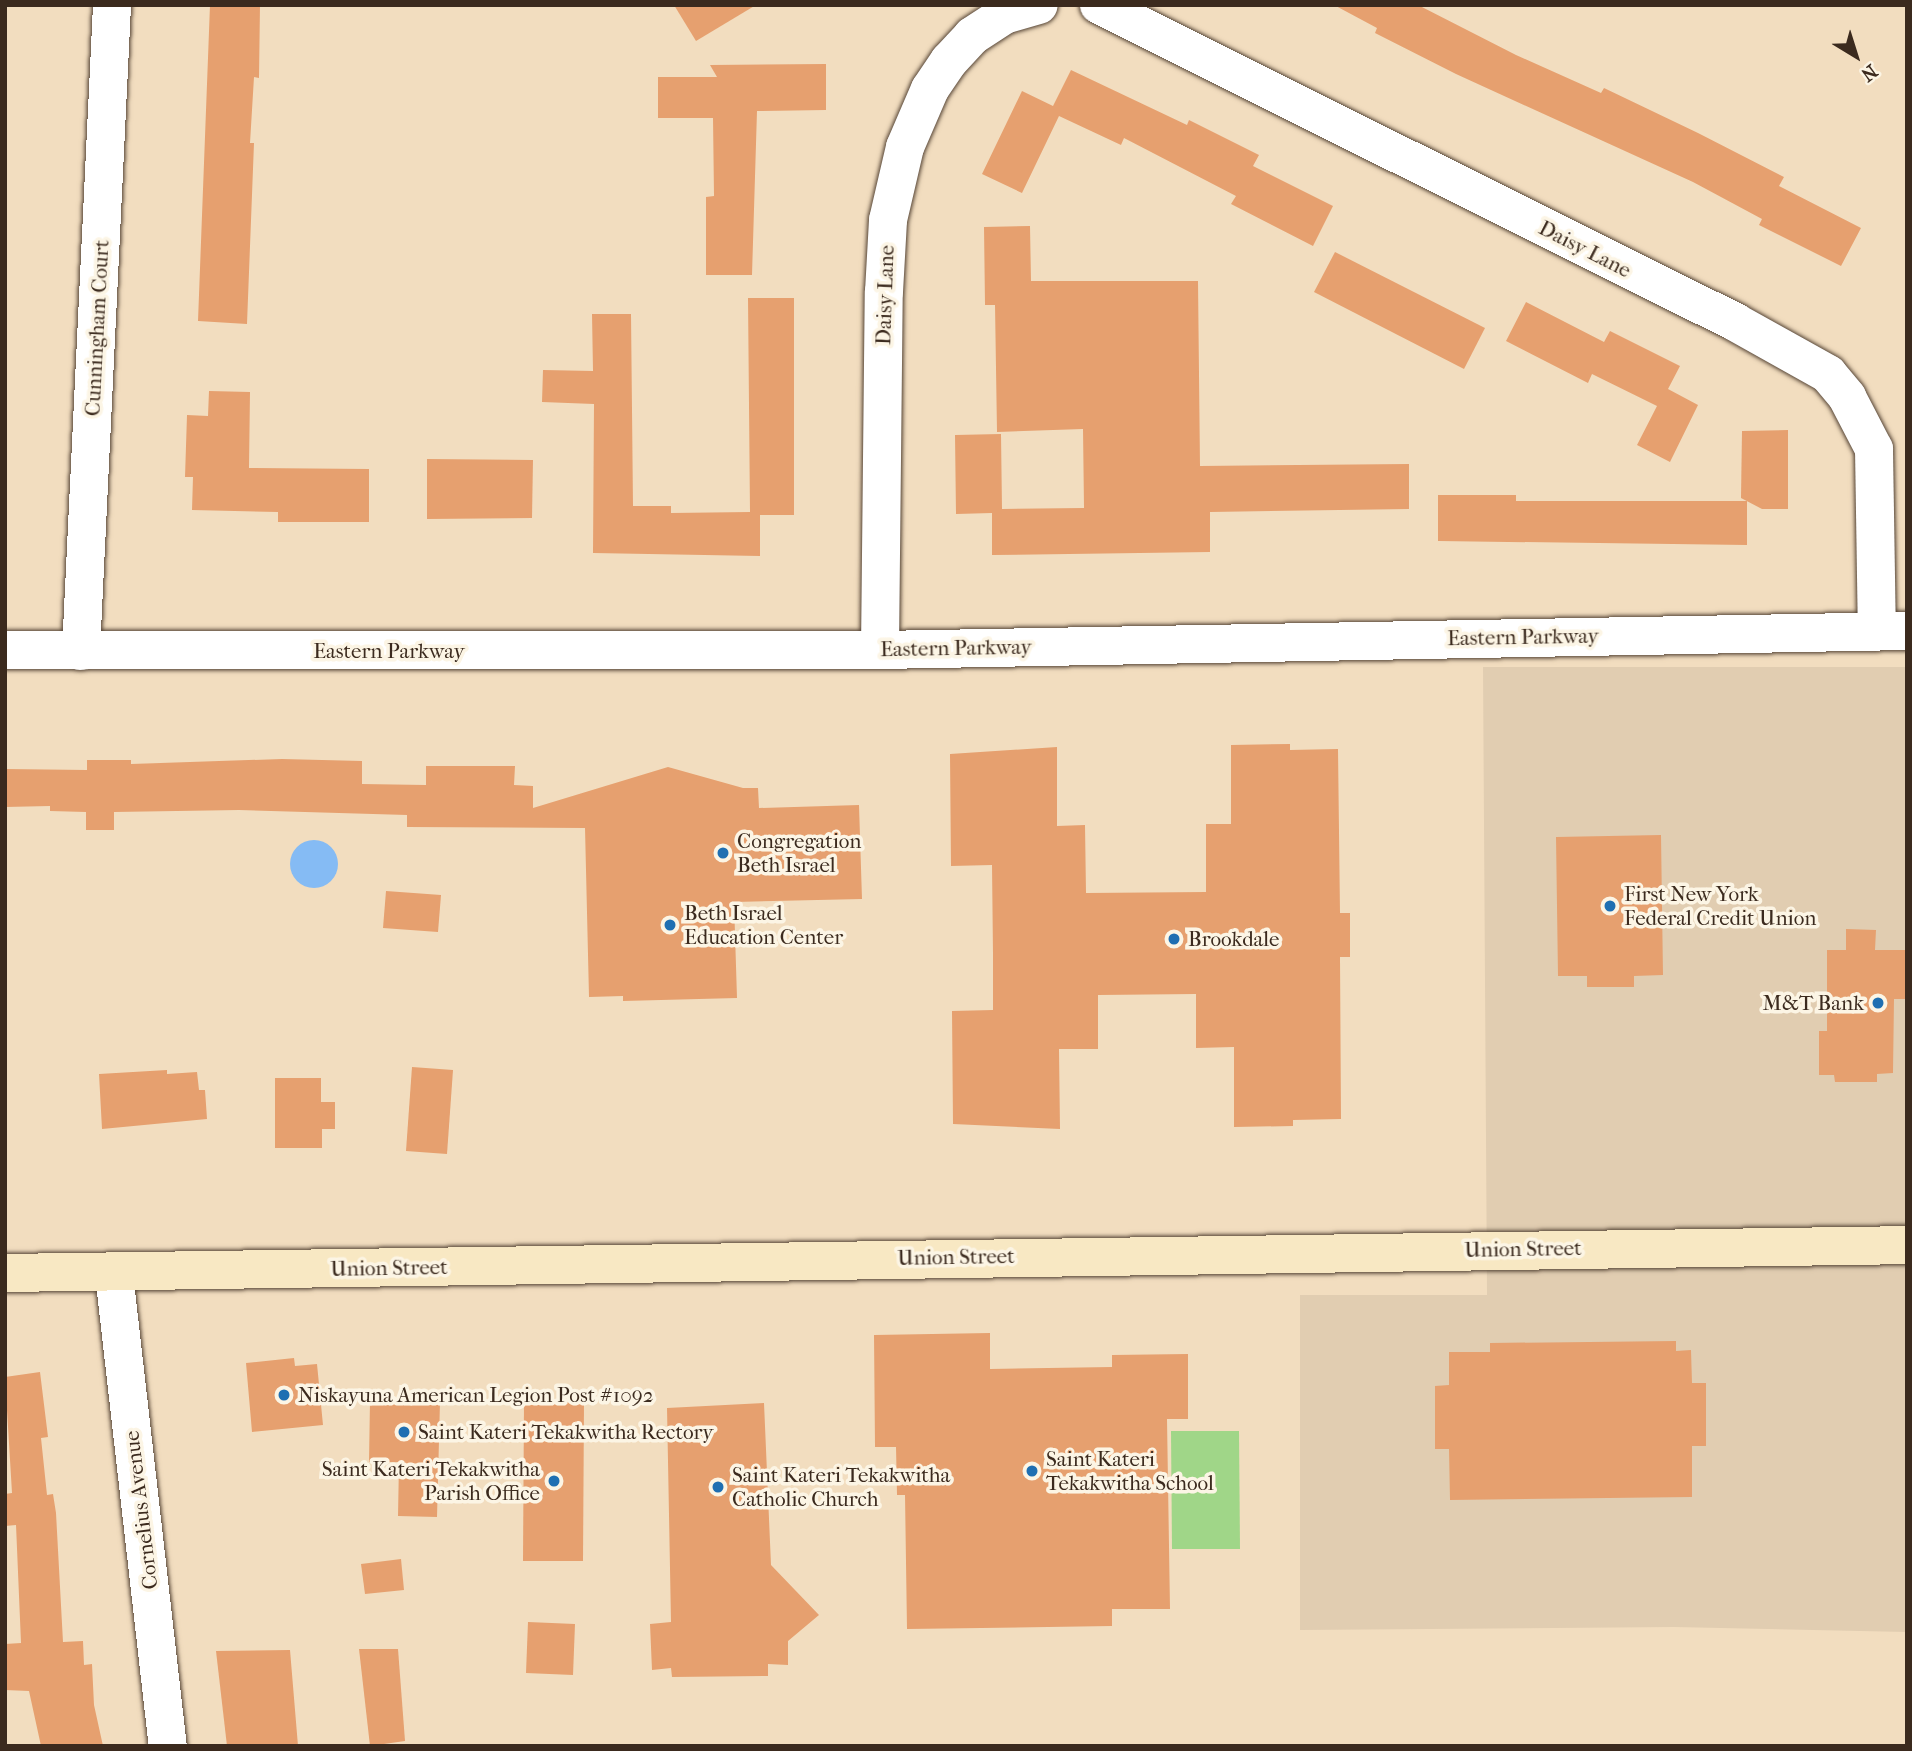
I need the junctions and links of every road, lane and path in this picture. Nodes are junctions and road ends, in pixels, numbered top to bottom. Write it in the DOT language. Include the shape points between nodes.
graph roads {
  1 [pos="112,5"];
  2 [pos="1039,5"];
  3 [pos="1099,5"];
  4 [pos="1892,631"];
  5 [pos="5,650"];
  6 [pos="880,650"];
  7 [pos="82,651"];
  8 [pos="1907,1245"];
  9 [pos="5,1273"];
  10 [pos="114,1274"];
  11 [pos="168,1746"];
  1 -- 7 [label="street, Cunningham Court"];
  2 -- 6 [label="street, Daisy Lane" via="1004,15 972,36 930,89 905,147 888,220 885,269"];
  3 -- 4 [label="street, Daisy Lane" via="1735,321 1828,374 1847,397 1874,449"];
  4 -- 6 [label="street, Eastern Parkway"];
  5 -- 7 [label="street, Eastern Parkway"];
  6 -- 7 [label="street, Eastern Parkway"];
  8 -- 10 [label="main road, Union Street" via="812,1259"];
  9 -- 10 [label="main road, Union Street"];
  10 -- 11 [label="street, Cornelius Avenue"];
}
